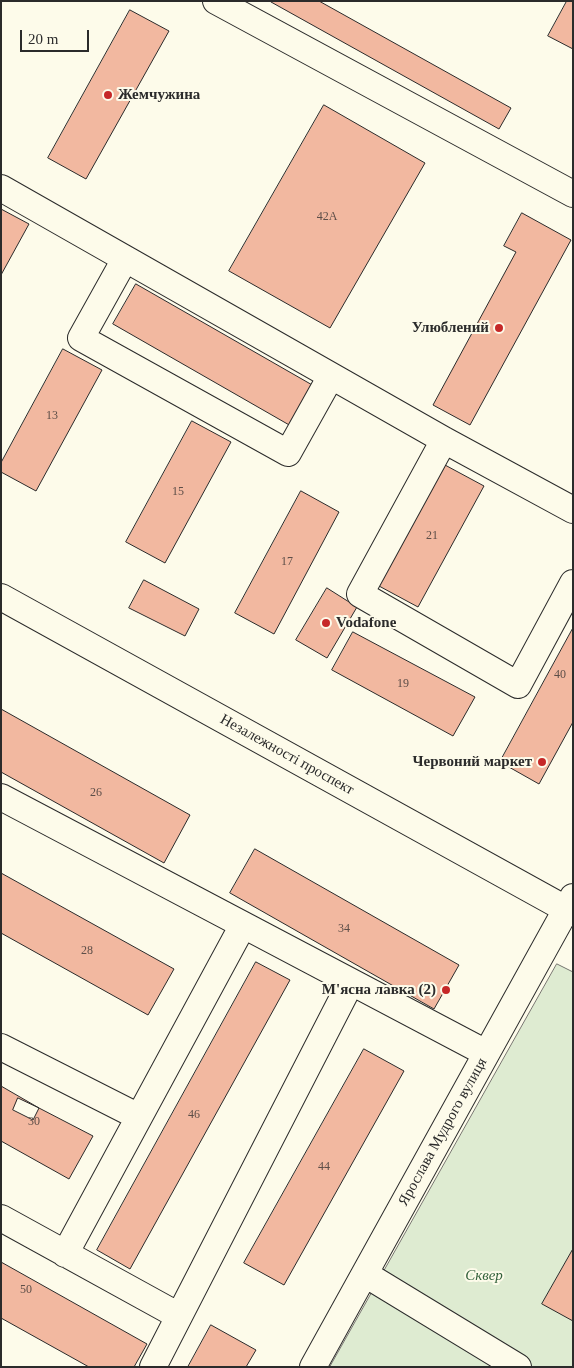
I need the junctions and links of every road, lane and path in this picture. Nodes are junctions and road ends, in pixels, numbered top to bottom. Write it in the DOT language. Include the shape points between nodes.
graph roads {
  1 [pos="216,1"];
  2 [pos="1,188"];
  3 [pos="573,194"];
  4 [pos="126,259"];
  5 [pos="331,376"];
  6 [pos="444,440"];
  7 [pos="570,501"];
  8 [pos="573,583"];
  9 [pos="1,597"];
  10 [pos="1,797"];
  11 [pos="570,906"];
  12 [pos="243,925"];
  13 [pos="351,982"];
  14 [pos="1,1047"];
  15 [pos="486,1054"];
  16 [pos="139,1117"];
  17 [pos="1,1218"];
  18 [pos="65,1254"];
  19 [pos="364,1274"];
  20 [pos="179,1316"];
  21 [pos="153,1367"];
  22 [pos="313,1367"];
  23 [pos="518,1367"];
  1 -- 3 [label="street"];
  2 -- 4 [label="street"];
  4 -- 5 [label="street"];
  4 -- 5 [label="street" via="81,338 288,453"];
  5 -- 6 [label="street"];
  6 -- 7 [label="street"];
  6 -- 8 [label="street" via="360,594 518,685"];
  9 -- 11 [label="street, Незалежності проспект"];
  10 -- 12 [label="street"];
  11 -- 15 [label="street, Ярослава Мудрого вулиця"];
  12 -- 13 [label="street"];
  12 -- 16 [label="street"];
  13 -- 15 [label="street"];
  13 -- 20 [label="street"];
  14 -- 16 [label="street"];
  15 -- 19 [label="street, Ярослава Мудрого вулиця"];
  16 -- 18 [label="street"];
  17 -- 18 [label="street"];
  18 -- 20 [label="street"];
  19 -- 22 [label="street, Ярослава Мудрого вулиця"];
  19 -- 23 [label="street"];
  20 -- 21 [label="street"];
}
